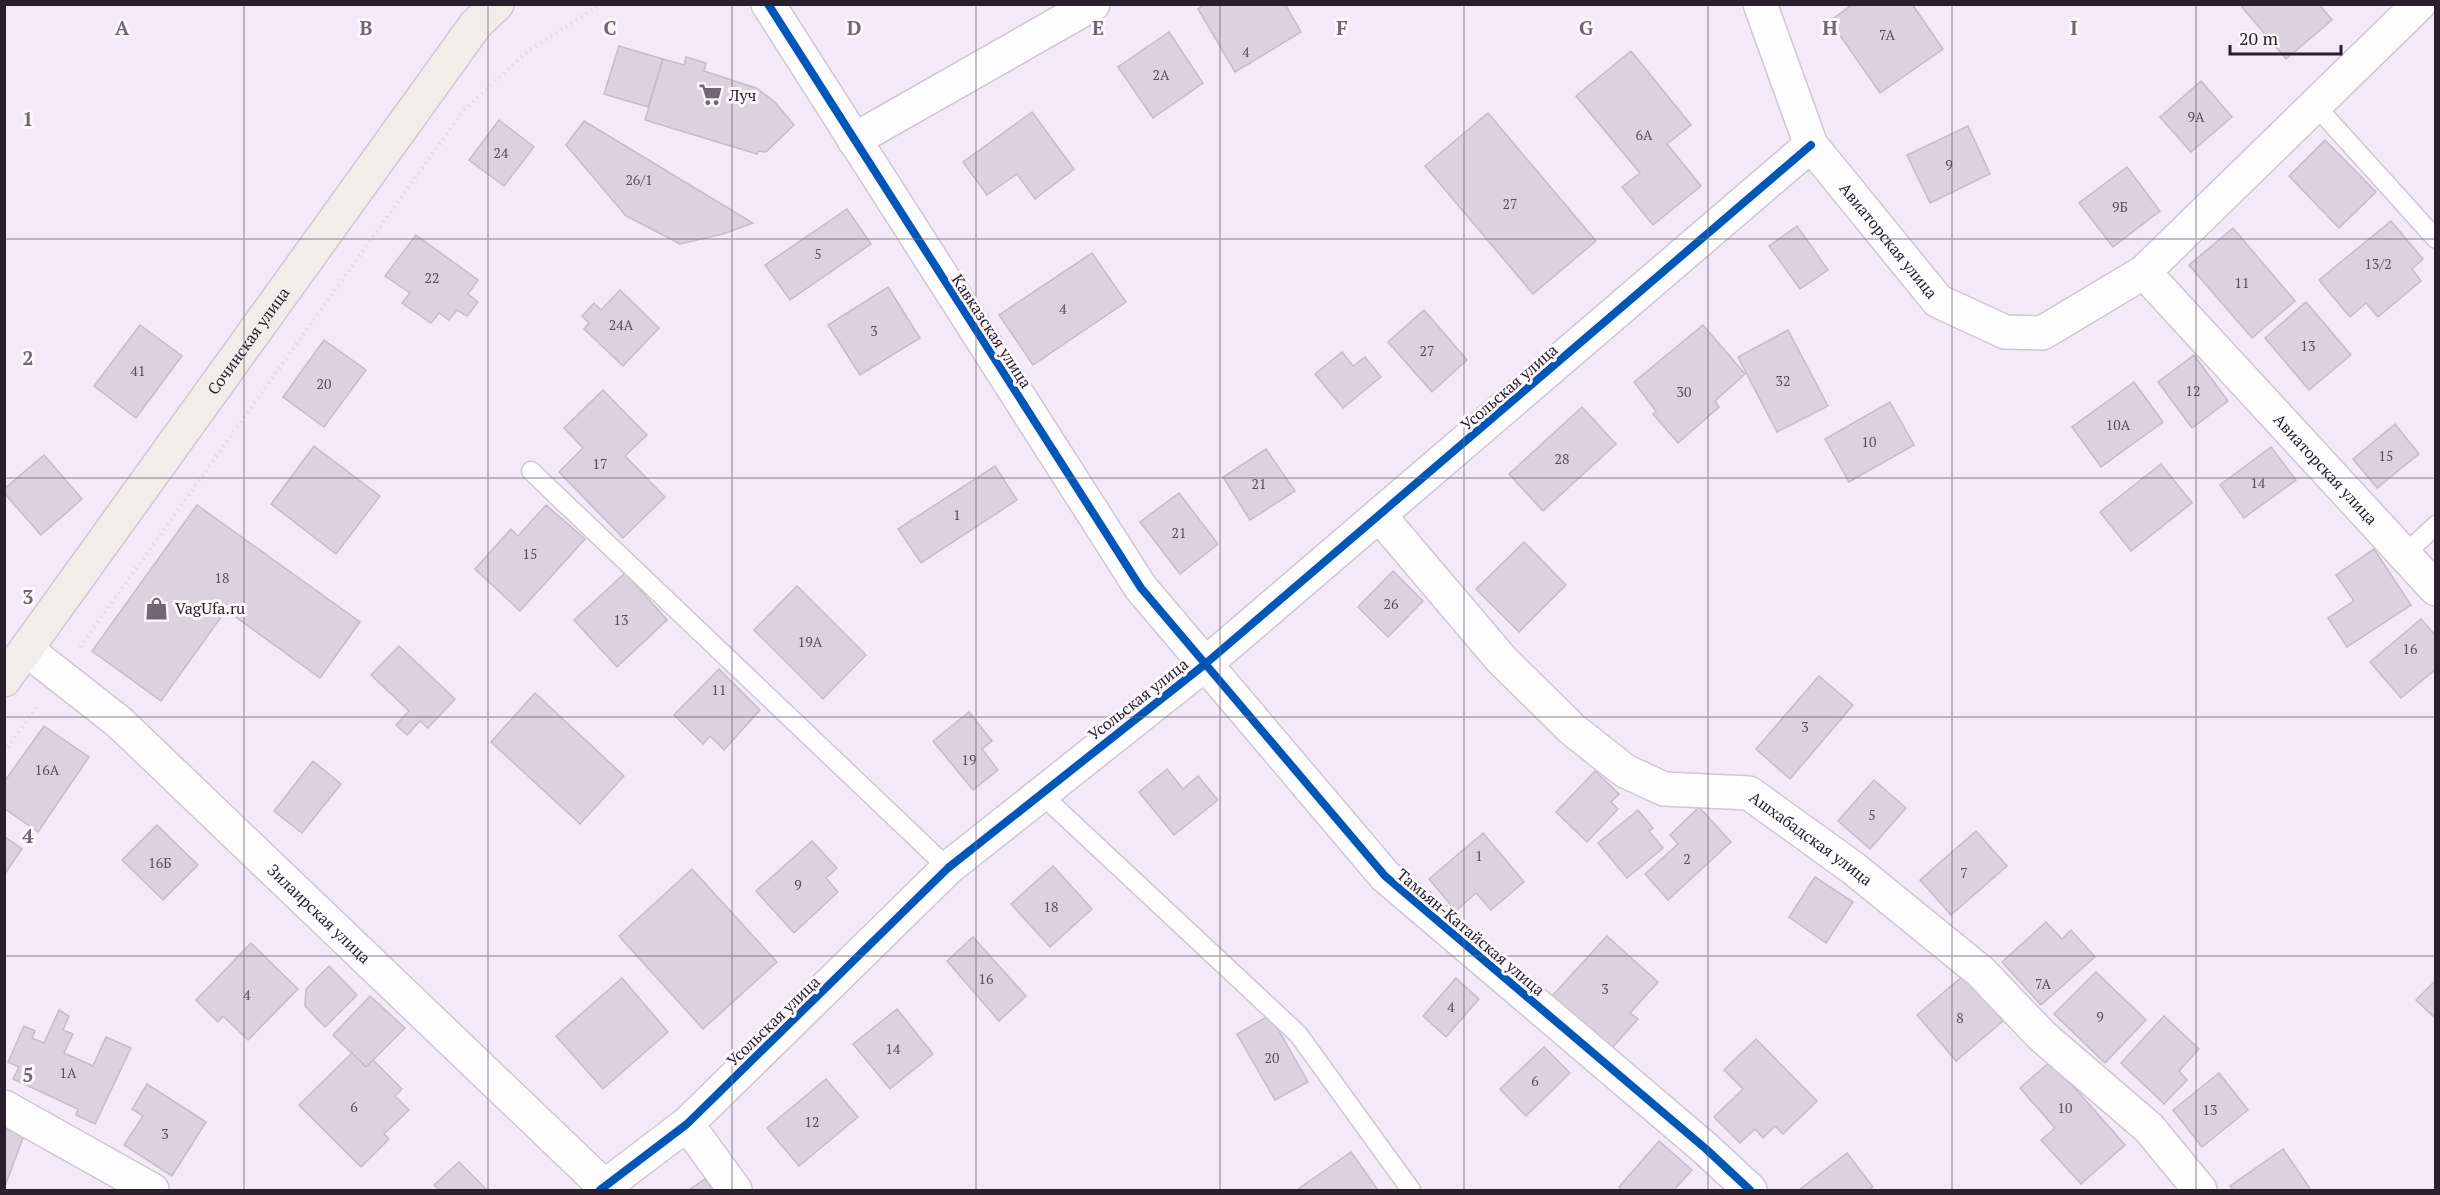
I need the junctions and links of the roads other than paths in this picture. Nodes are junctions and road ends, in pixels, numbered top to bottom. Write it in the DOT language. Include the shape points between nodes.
graph roads {
  1 [pos="496,4"];
  2 [pos="768,4"];
  3 [pos="1093,4"];
  4 [pos="1760,4"];
  5 [pos="2419,4"];
  6 [pos="2315,105"];
  7 [pos="854,140"];
  8 [pos="1811,145"];
  9 [pos="2436,239"];
  10 [pos="2144,272"];
  11 [pos="531,471"];
  12 [pos="1379,515"];
  13 [pos="2436,525"];
  14 [pos="2403,556"];
  15 [pos="2436,589"];
  16 [pos="27,650"];
  17 [pos="1204,665"];
  18 [pos="4,680"];
  19 [pos="1040,793"];
  20 [pos="948,868"];
  21 [pos="4,1107"];
  22 [pos="687,1124"];
  23 [pos="602,1189"];
  24 [pos="153,1191"];
  25 [pos="735,1191"];
  26 [pos="1411,1191"];
  27 [pos="1750,1191"];
  28 [pos="2200,1191"];
  1 -- 16 [label="main road, Сочинская улица" via="476,24"];
  2 -- 7 [label="street, Кавказская улица"];
  3 -- 7 [label="street"];
  4 -- 8 [label="street, Авиаторская улица"];
  5 -- 6 [label="street, Авиаторская улица"];
  6 -- 9 [label="lane"];
  6 -- 10 [label="street, Авиаторская улица"];
  7 -- 17 [label="street, Кавказская улица" via="1141,588"];
  8 -- 10 [label="street, Авиаторская улица" via="1938,301 2005,332 2042,333"];
  8 -- 12 [label="street, Усольская улица"];
  10 -- 14 [label="street, Авиаторская улица"];
  11 -- 20 [label="lane"];
  12 -- 17 [label="street, Усольская улица"];
  12 -- 28 [label="street, Ашхабадская улица" via="1501,658 1572,729 1625,771 1664,789 1749,793 1853,868 1981,972 2042,1036 2149,1128"];
  13 -- 14 [label="lane"];
  14 -- 15 [label="street, Авиаторская улица"];
  16 -- 18 [label="main road, Сочинская улица"];
  16 -- 23 [label="street, Зилаирская улица" via="119,722 221,817"];
  17 -- 19 [label="street, Усольская улица"];
  17 -- 27 [label="street, Тамьян-Катайская улица" via="1385,876 1689,1134"];
  19 -- 20 [label="street, Усольская улица"];
  19 -- 26 [label="lane" via="1298,1034"];
  20 -- 22 [label="street, Усольская улица"];
  21 -- 24 [label="street"];
  22 -- 23 [label="street, Усольская улица"];
  22 -- 25 [label="street"];
}
